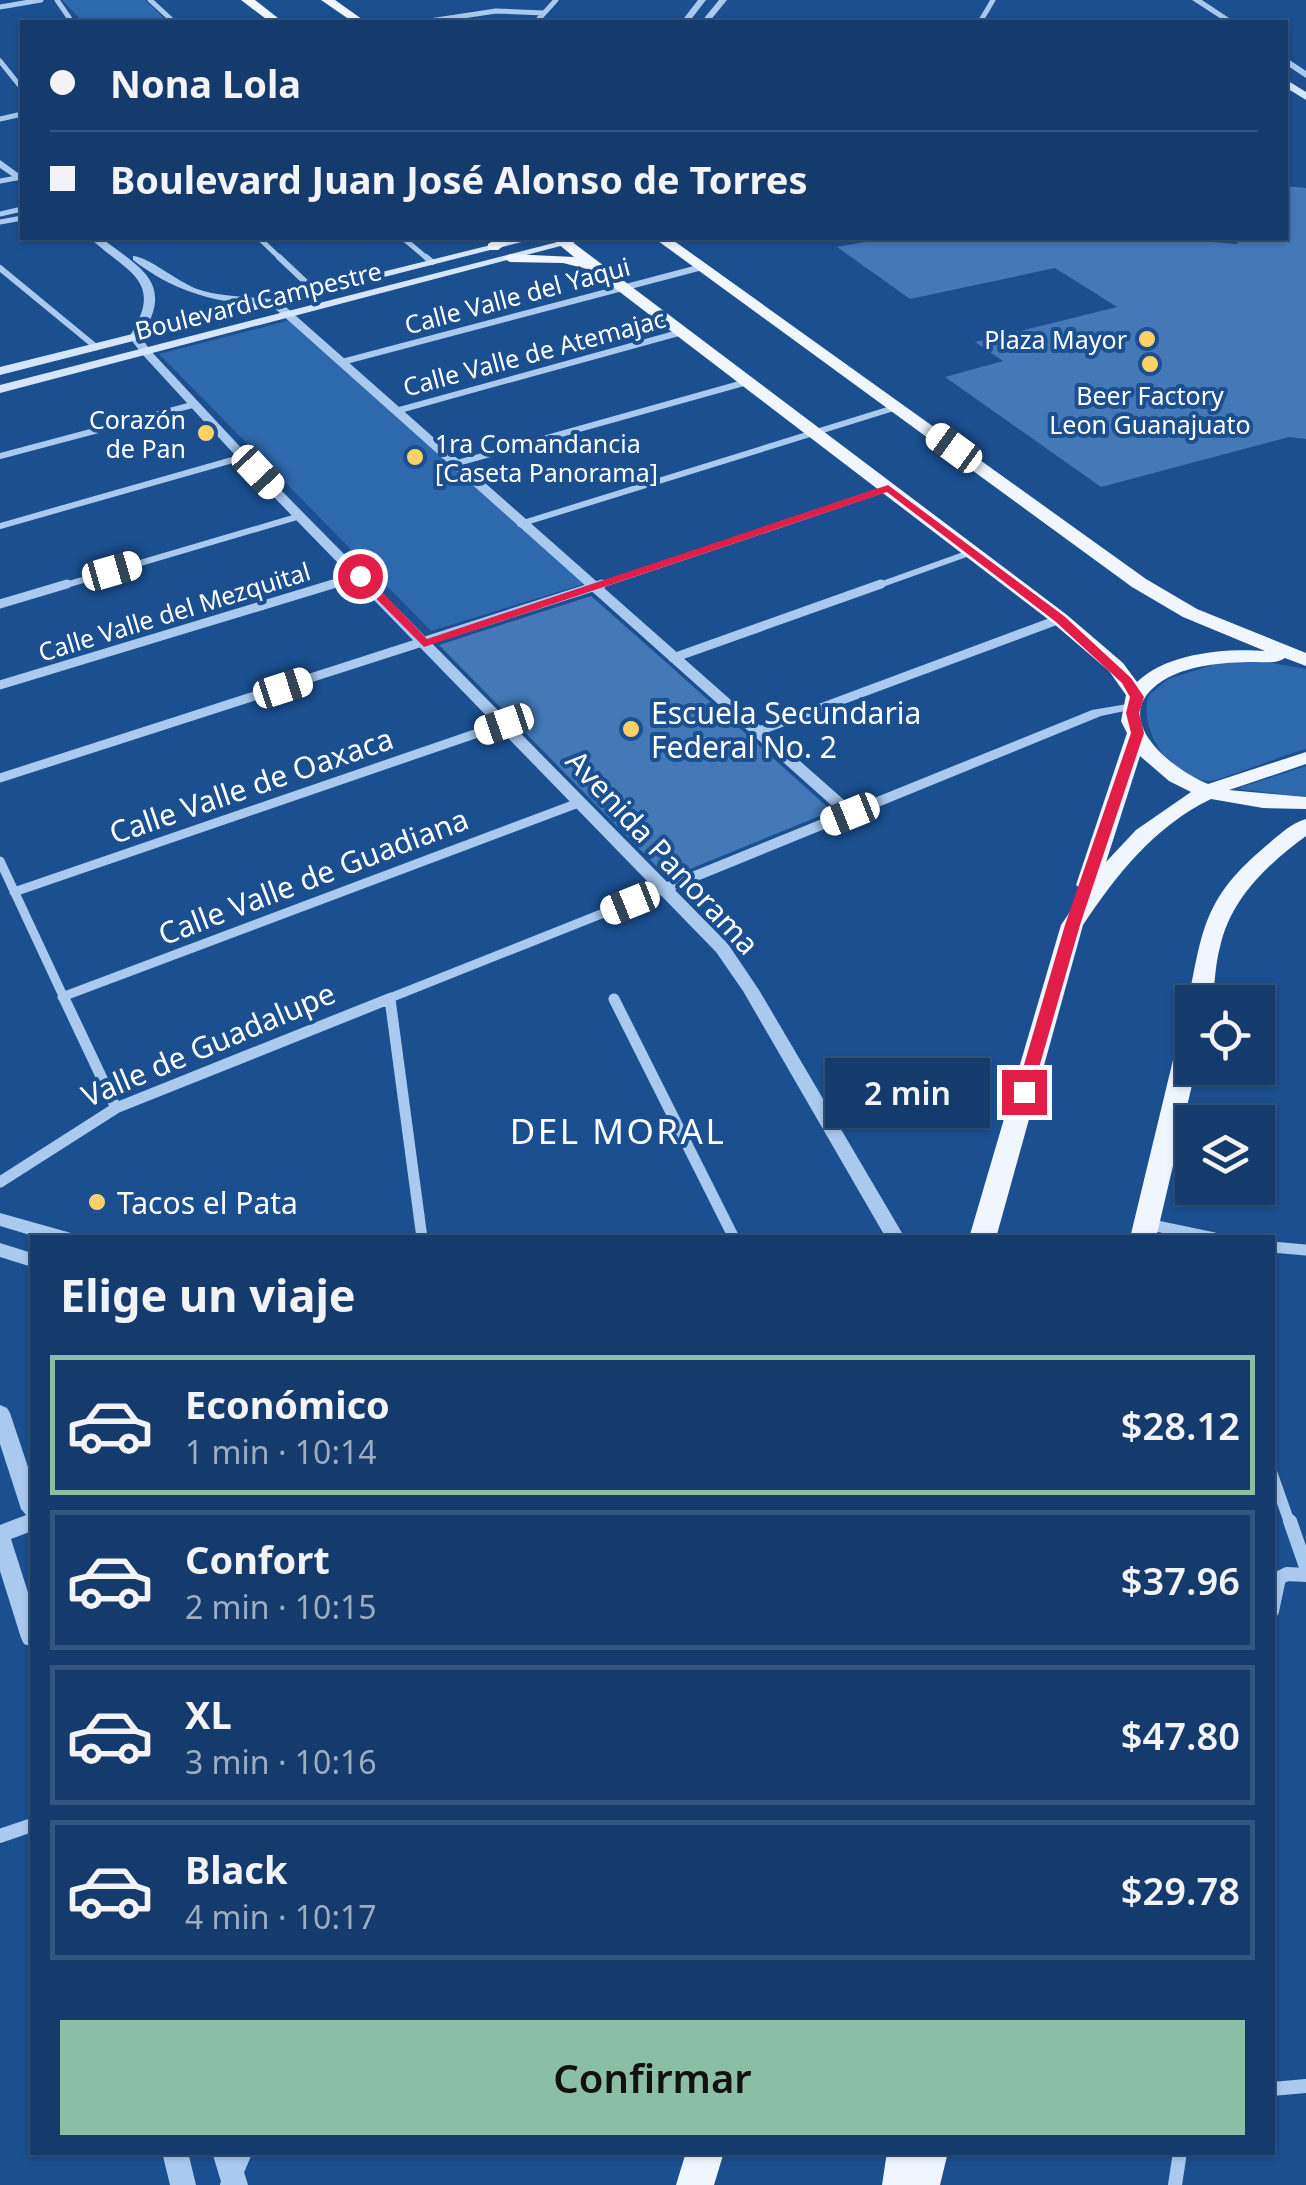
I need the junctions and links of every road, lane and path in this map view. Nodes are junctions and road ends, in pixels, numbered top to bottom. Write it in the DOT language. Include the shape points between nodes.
graph roads {
  1 [pos="41,0"];
  2 [pos="150,0"];
  3 [pos="248,0"];
  4 [pos="327,0"];
  5 [pos="556,0"];
  6 [pos="723,0"];
  7 [pos="1181,0"];
  8 [pos="1196,0"];
  9 [pos="699,4"];
  10 [pos="0,7"];
  11 [pos="715,10"];
  12 [pos="544,13"];
  13 [pos="172,20"];
  14 [pos="274,20"];
  15 [pos="357,20"];
  16 [pos="436,20"];
  17 [pos="538,20"];
  18 [pos="707,20"];
  19 [pos="1209,20"];
  20 [pos="1228,20"];
  21 [pos="0,60"];
  22 [pos="20,86"];
  23 [pos="0,150"];
  24 [pos="20,173"];
  25 [pos="97,240"];
  26 [pos="115,240"];
  27 [pos="261,240"];
  28 [pos="406,240"];
  29 [pos="505,240"];
  30 [pos="526,240"];
  31 [pos="561,240"];
  32 [pos="664,240"];
  33 [pos="492,255"];
  34 [pos="510,258"];
  35 [pos="432,262"];
  36 [pos="702,267"];
  37 [pos="0,268"];
  38 [pos="601,270"];
  39 [pos="623,287"];
  40 [pos="316,292"];
  41 [pos="274,302"];
  42 [pos="288,316"];
  43 [pos="682,332"];
  44 [pos="135,337"];
  45 [pos="96,347"];
  46 [pos="146,352"];
  47 [pos="342,362"];
  48 [pos="0,371"];
  49 [pos="747,382"];
  50 [pos="0,389"];
  51 [pos="196,404"];
  52 [pos="897,407"];
  53 [pos="396,411"];
  54 [pos="814,431"];
  55 [pos="0,456"];
  56 [pos="244,456"];
  57 [pos="454,464"];
  58 [pos="888,488"];
  59 [pos="300,516"];
  60 [pos="520,524"];
  61 [pos="0,526"];
  62 [pos="972,552"];
  63 [pos="360,576"];
  64 [pos="590,585"];
  65 [pos="0,604"];
  66 [pos="1060,619"];
  67 [pos="424,644"];
  68 [pos="673,658"];
  69 [pos="1306,661"];
  70 [pos="0,685"];
  71 [pos="1136,701"];
  72 [pos="504,724"];
  73 [pos="756,732"];
  74 [pos="1137,733"];
  75 [pos="1306,758"];
  76 [pos="0,778"];
  77 [pos="1210,790"];
  78 [pos="581,802"];
  79 [pos="1306,802"];
  80 [pos="850,814"];
  81 [pos="1306,826"];
  82 [pos="0,862"];
  83 [pos="664,889"];
  84 [pos="14,892"];
  85 [pos="1072,925"];
  86 [pos="1203,985"];
  87 [pos="62,997"];
  88 [pos="390,998"];
  89 [pos="614,999"];
  90 [pos="1179,1085"];
  91 [pos="116,1108"];
  92 [pos="0,1182"];
  93 [pos="0,1219"];
  94 [pos="1144,1231"];
  95 [pos="54,1235"];
  96 [pos="422,1235"];
  97 [pos="732,1235"];
  98 [pos="894,1235"];
  99 [pos="983,1235"];
  100 [pos="1184,1235"];
  101 [pos="1275,1247"];
  102 [pos="1306,1250"];
  103 [pos="2,1253"];
  104 [pos="30,1260"];
  105 [pos="0,1413"];
  106 [pos="1275,1481"];
  107 [pos="30,1503"];
  108 [pos="30,1523"];
  109 [pos="0,1536"];
  110 [pos="1306,1567"];
  111 [pos="1306,1576"];
  112 [pos="1275,1588"];
  113 [pos="30,1632"];
  114 [pos="30,1826"];
  115 [pos="0,1836"];
  116 [pos="1306,2086"];
  117 [pos="1275,2089"];
  118 [pos="175,2155"];
  119 [pos="226,2155"];
  120 [pos="245,2155"];
  121 [pos="704,2155"];
  122 [pos="906,2155"];
  123 [pos="928,2155"];
  124 [pos="1179,2155"];
  125 [pos="232,2184"];
  126 [pos="183,2185"];
  127 [pos="695,2185"];
  128 [pos="901,2185"];
  129 [pos="921,2185"];
  130 [pos="1174,2185"];
  1 -- 10 [label="street"];
  2 -- 13 [label="street"];
  3 -- 14 [label="main road"];
  4 -- 15 [label="main road"];
  5 -- 12 [label="street"];
  6 -- 11 [label="street"];
  7 -- 19 [label="street"];
  8 -- 20 [label="street"];
  9 -- 11 [label="street"];
  11 -- 18 [label="street"];
  12 -- 16 [label="street" via="496,11"];
  12 -- 17 [label="street"];
  21 -- 22 [label="street"];
  23 -- 24 [label="street"];
  25 -- 44 [label="street" via="152,291 153,309"];
  26 -- 41 [label="street" via="177,288 222,300"];
  27 -- 40 [label="street"];
  28 -- 35 [label="street"];
  29 -- 33 [label="main road"];
  30 -- 33 [label="main road, Boulevard Campestre"];
  31 -- 34 [label="main road, Boulevard Campestre"];
  31 -- 38 [label="main road"];
  32 -- 36 [label="main road"];
  33 -- 34 [label="main road, Boulevard Campestre"];
  33 -- 35 [label="main road, Boulevard Campestre" via="476,251"];
  33 -- 42 [label="main road, Boulevard Campestre"];
  34 -- 38 [label="main road" via="564,259"];
  35 -- 40 [label="main road, Boulevard Campestre"];
  36 -- 39 [label="street, Calle Valle del Yaqui"];
  36 -- 52 [label="main road"];
  37 -- 45 [label="street"];
  38 -- 39 [label="main road"];
  39 -- 43 [label="main road"];
  39 -- 47 [label="street, Calle Valle del Yaqui"];
  40 -- 41 [label="main road, Boulevard Campestre"];
  41 -- 42 [label="street"];
  41 -- 44 [label="main road, Boulevard Campestre"];
  42 -- 46 [label="main road, Boulevard Campestre"];
  42 -- 47 [label="street"];
  43 -- 49 [label="main road"];
  43 -- 53 [label="street, Calle Valle de Atemajac"];
  44 -- 45 [label="main road, Boulevard Campestre"];
  44 -- 46 [label="street, Avenida Panorama"];
  45 -- 48 [label="main road, Boulevard Campestre"];
  46 -- 50 [label="main road, Boulevard Campestre"];
  46 -- 51 [label="street, Avenida Panorama"];
  47 -- 53 [label="street"];
  49 -- 54 [label="main road"];
  49 -- 57 [label="street"];
  51 -- 55 [label="street"];
  51 -- 56 [label="street, Avenida Panorama"];
  52 -- 54 [label="street"];
  52 -- 69 [label="main road" via="1165,600"];
  53 -- 57 [label="street"];
  54 -- 58 [label="main road"];
  54 -- 60 [label="street"];
  56 -- 59 [label="street, Avenida Panorama"];
  56 -- 61 [label="street"];
  57 -- 60 [label="street"];
  58 -- 62 [label="main road"];
  58 -- 64 [label="street"];
  59 -- 63 [label="street, Avenida Panorama"];
  59 -- 65 [label="street"];
  60 -- 64 [label="street"];
  62 -- 66 [label="main road"];
  62 -- 68 [label="street"];
  63 -- 67 [label="street, Avenida Panorama"];
  63 -- 70 [label="street, Calle Valle del Mezquital"];
  64 -- 67 [label="street"];
  64 -- 68 [label="street"];
  66 -- 71 [label="main road" via="1116,668"];
  66 -- 73 [label="street"];
  67 -- 72 [label="street, Avenida Panorama"];
  67 -- 76 [label="street"];
  68 -- 73 [label="street"];
  69 -- 71 [label="main road" via="1247,655 1184,662 1150,680"];
  71 -- 74 [label="main road"];
  71 -- 80 [label="street, Valle de Guadalupe"];
  72 -- 78 [label="street, Avenida Panorama"];
  72 -- 84 [label="street, Calle Valle de Oaxaca"];
  73 -- 80 [label="street"];
  74 -- 77 [label="main road" via="1153,758"];
  74 -- 85 [label="main road"];
  75 -- 77 [label="main road"];
  77 -- 79 [label="main road" via="1236,799"];
  77 -- 85 [label="main road" via="1135,839"];
  78 -- 83 [label="street, Avenida Panorama"];
  78 -- 87 [label="street, Calle Valle de Guadiana"];
  80 -- 83 [label="street, Valle de Guadalupe"];
  81 -- 86 [label="main road" via="1268,854 1231,896 1209,944"];
  82 -- 84 [label="street"];
  83 -- 88 [label="street, Valle de Guadalupe"];
  83 -- 98 [label="street, Avenida Panorama" via="737,968"];
  84 -- 87 [label="street"];
  85 -- 99 [label="main road"];
  87 -- 91 [label="street"];
  88 -- 91 [label="street, Valle de Guadalupe"];
  88 -- 96 [label="street"];
  89 -- 97 [label="street"];
  90 -- 94 [label="main road"];
  91 -- 92 [label="street, Valle de Guadalupe"];
  93 -- 95 [label="street"];
  94 -- 100 [label="street"];
  101 -- 102 [label="street"];
  103 -- 104 [label="street"];
  105 -- 107 [label="street"];
  106 -- 110 [label="street"];
  108 -- 109 [label="street"];
  109 -- 113 [label="street"];
  111 -- 112 [label="street" via="1287,1574"];
  114 -- 115 [label="street"];
  116 -- 117 [label="street"];
  118 -- 126 [label="street"];
  119 -- 125 [label="street"];
  120 -- 125 [label="street"];
  121 -- 127 [label="main road"];
  122 -- 128 [label="main road"];
  123 -- 129 [label="main road"];
  124 -- 130 [label="street"];
}
